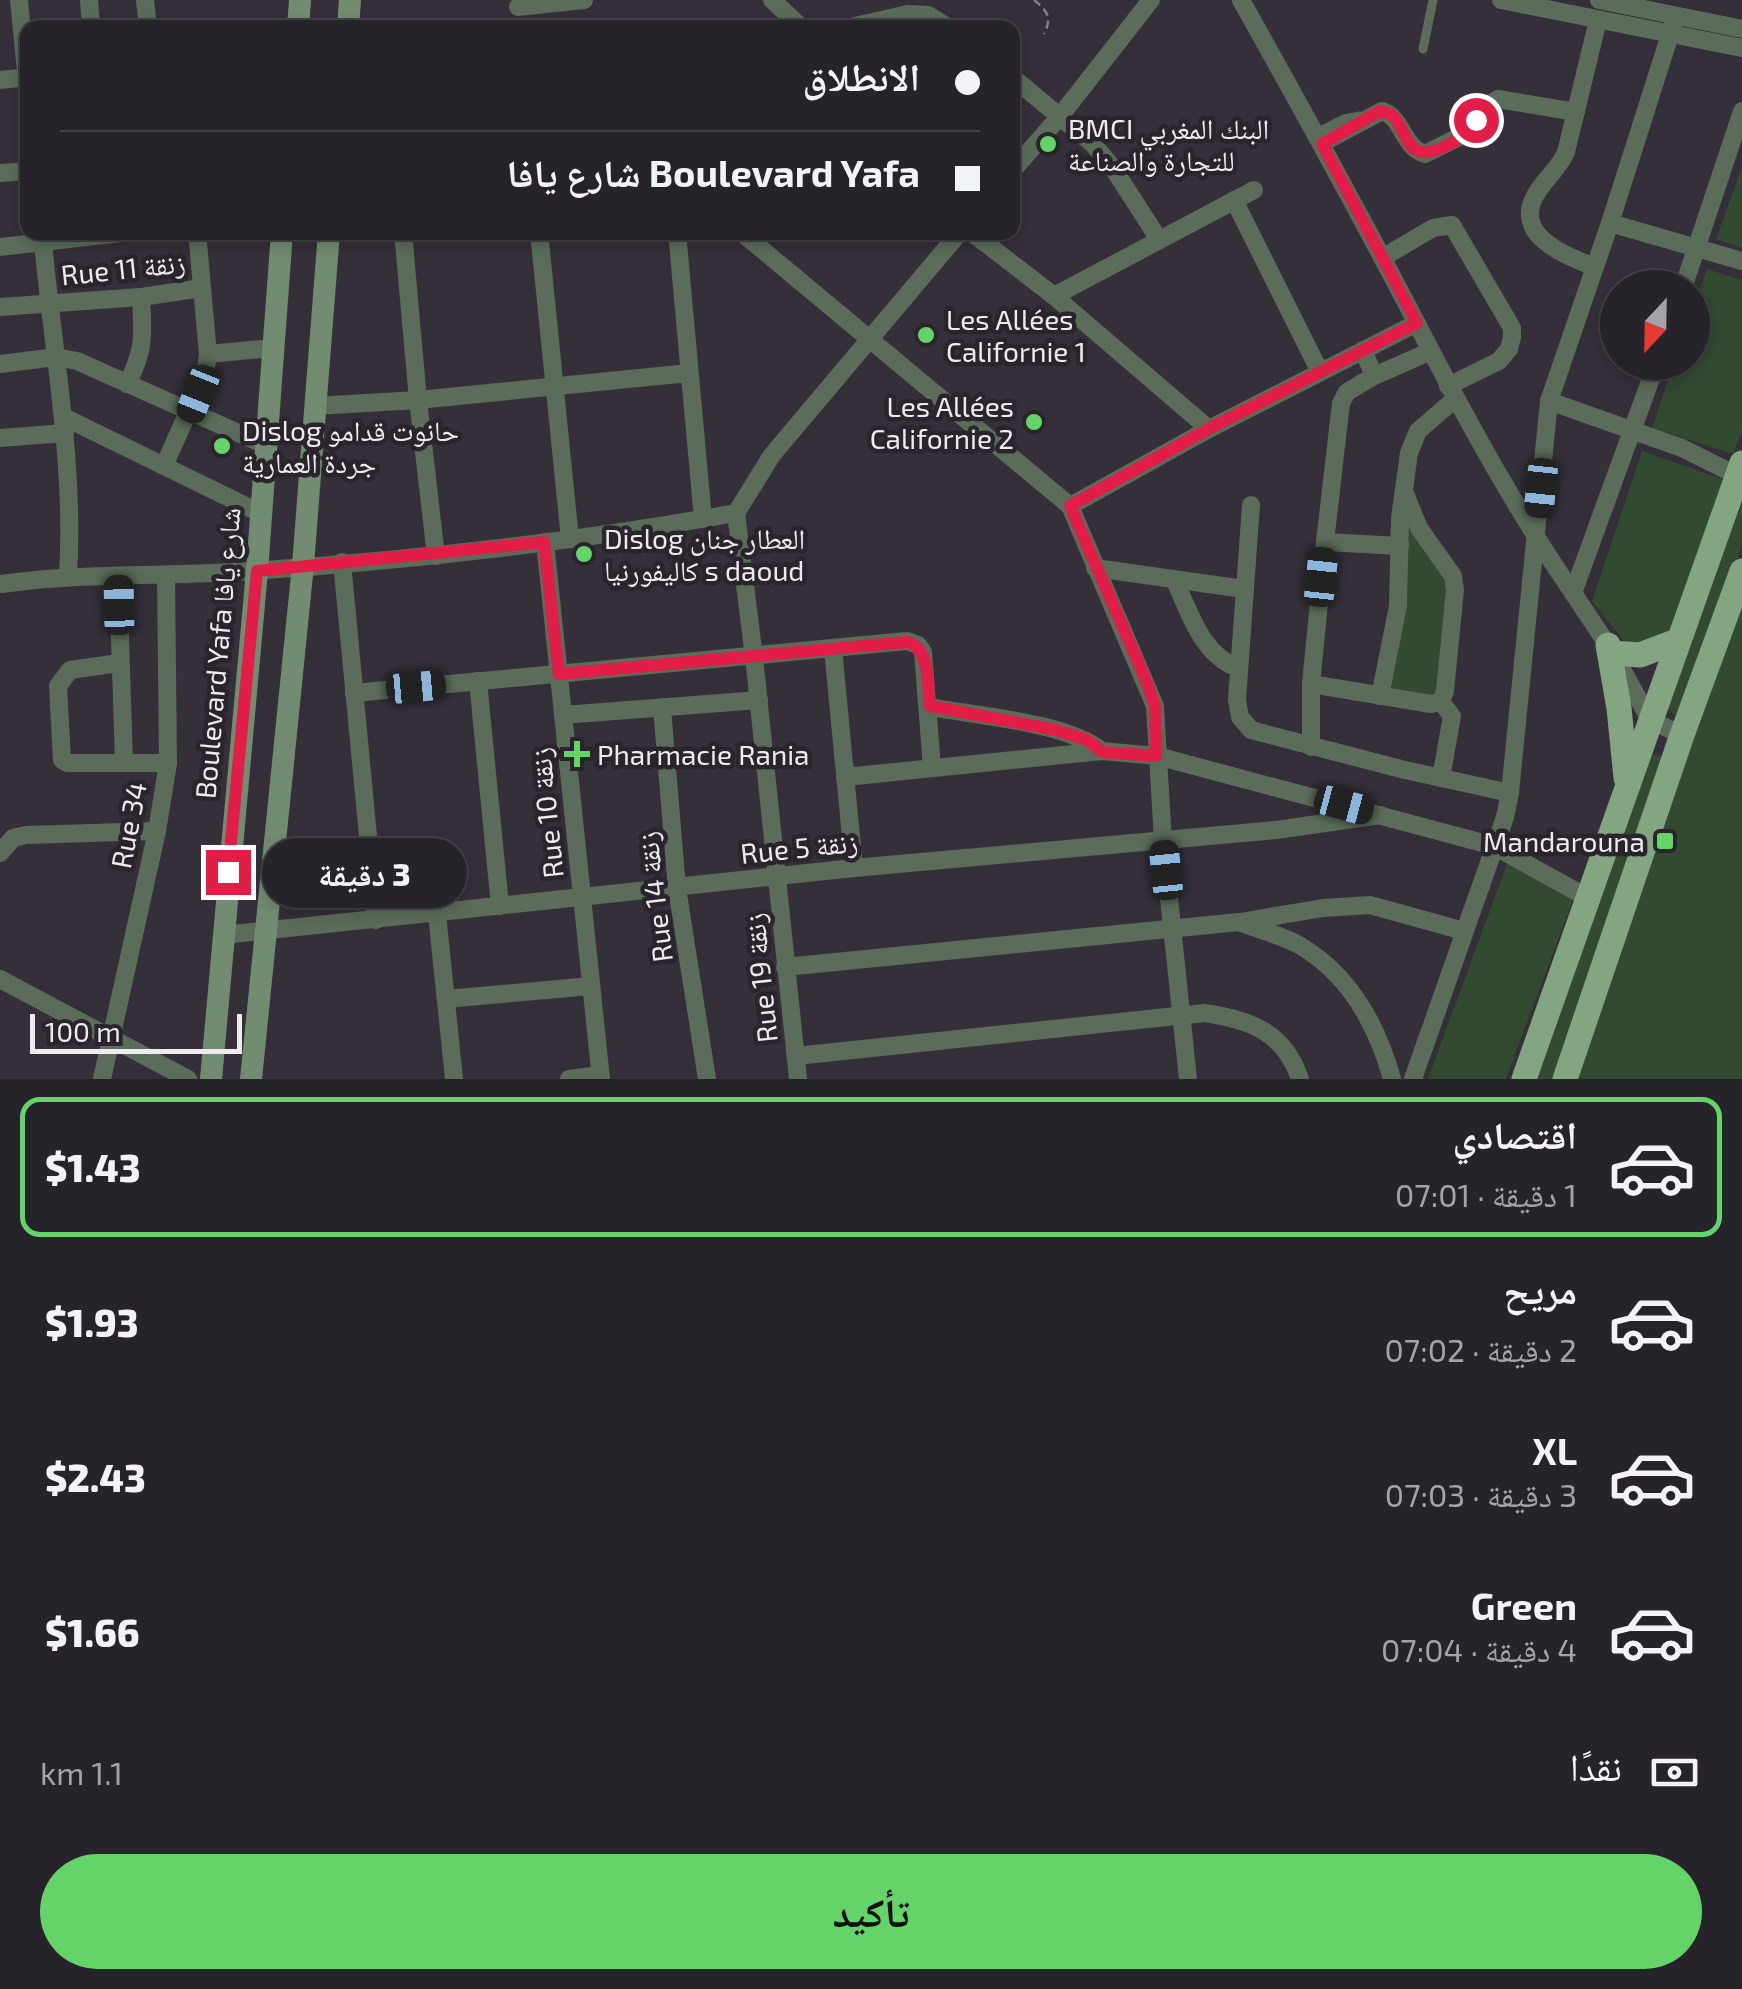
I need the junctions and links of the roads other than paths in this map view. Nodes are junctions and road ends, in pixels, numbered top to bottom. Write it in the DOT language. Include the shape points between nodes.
graph roads {
  1 [pos="584,0"];
  2 [pos="772,0"];
  3 [pos="1151,0"];
  4 [pos="1241,0"];
  5 [pos="1433,0"];
  6 [pos="1501,0"];
  7 [pos="1599,0"];
  8 [pos="517,4"];
  9 [pos="1594,19"];
  10 [pos="793,20"];
  11 [pos="881,20"];
  12 [pos="936,20"];
  13 [pos="1674,25"];
  14 [pos="1742,28"];
  15 [pos="1742,48"];
  16 [pos="1423,49"];
  17 [pos="1020,83"];
  18 [pos="1573,86"];
  19 [pos="1742,111"];
  20 [pos="1576,112"];
  21 [pos="1061,115"];
  22 [pos="1360,116"];
  23 [pos="1319,138"];
  24 [pos="1020,163"];
  25 [pos="1254,190"];
  26 [pos="1234,200"];
  27 [pos="1610,223"];
  28 [pos="1158,238"];
  29 [pos="33,240"];
  30 [pos="42,240"];
  31 [pos="198,240"];
  32 [pos="281,240"];
  33 [pos="328,240"];
  34 [pos="405,240"];
  35 [pos="539,240"];
  36 [pos="677,240"];
  37 [pos="750,240"];
  38 [pos="953,240"];
  39 [pos="981,240"];
  40 [pos="1696,246"];
  41 [pos="0,247"];
  42 [pos="1382,258"];
  43 [pos="1742,262"];
  44 [pos="1596,267"];
  45 [pos="1689,270"];
  46 [pos="202,288"];
  47 [pos="1054,296"];
  48 [pos="141,297"];
  49 [pos="49,304"];
  50 [pos="0,308"];
  51 [pos="1417,323"];
  52 [pos="867,340"];
  53 [pos="273,348"];
  54 [pos="1363,350"];
  55 [pos="1430,351"];
  56 [pos="208,354"];
  57 [pos="56,356"];
  58 [pos="0,364"];
  59 [pos="1320,372"];
  60 [pos="689,373"];
  61 [pos="1374,376"];
  62 [pos="1651,380"];
  63 [pos="127,384"];
  64 [pos="555,385"];
  65 [pos="1452,393"];
  66 [pos="418,400"];
  67 [pos="1550,401"];
  68 [pos="314,406"];
  69 [pos="190,413"];
  70 [pos="64,425"];
  71 [pos="1210,428"];
  72 [pos="1633,431"];
  73 [pos="0,438"];
  74 [pos="265,445"];
  75 [pos="164,466"];
  76 [pos="1740,469"];
  77 [pos="1404,491"];
  78 [pos="1251,505"];
  79 [pos="1070,506"];
  80 [pos="260,513"];
  81 [pos="736,514"];
  82 [pos="703,519"];
  83 [pos="570,539"];
  84 [pos="1536,540"];
  85 [pos="544,542"];
  86 [pos="1325,542"];
  87 [pos="1400,546"];
  88 [pos="436,556"];
  89 [pos="342,562"];
  90 [pos="303,566"];
  91 [pos="1096,568"];
  92 [pos="257,571"];
  93 [pos="1742,571"];
  94 [pos="68,576"];
  95 [pos="118,576"];
  96 [pos="166,576"];
  97 [pos="1174,579"];
  98 [pos="0,584"];
  99 [pos="1244,590"];
  100 [pos="1573,593"];
  101 [pos="1678,641"];
  102 [pos="833,648"];
  103 [pos="1610,649"];
  104 [pos="754,657"];
  105 [pos="120,662"];
  106 [pos="1238,668"];
  107 [pos="559,674"];
  108 [pos="478,682"];
  109 [pos="1310,684"];
  110 [pos="354,693"];
  111 [pos="1380,696"];
  112 [pos="758,700"];
  113 [pos="1441,702"];
  114 [pos="930,706"];
  115 [pos="662,708"];
  116 [pos="563,715"];
  117 [pos="1650,720"];
  118 [pos="1682,735"];
  119 [pos="1311,747"];
  120 [pos="1102,752"];
  121 [pos="1156,756"];
  122 [pos="124,762"];
  123 [pos="168,763"];
  124 [pos="932,768"];
  125 [pos="845,776"];
  126 [pos="1441,778"];
  127 [pos="1626,786"];
  128 [pos="1510,793"];
  129 [pos="1381,815"];
  130 [pos="157,831"];
  131 [pos="1163,841"];
  132 [pos="1494,846"];
  133 [pos="0,853"];
  134 [pos="854,868"];
  135 [pos="778,876"];
  136 [pos="677,888"];
  137 [pos="1588,898"];
  138 [pos="582,899"];
  139 [pos="500,906"];
  140 [pos="437,914"];
  141 [pos="376,920"];
  142 [pos="1239,922"];
  143 [pos="1172,928"];
  144 [pos="1464,931"];
  145 [pos="264,933"];
  146 [pos="223,936"];
  147 [pos="786,967"];
  148 [pos="1,984"];
  149 [pos="591,986"];
  150 [pos="446,999"];
  151 [pos="1183,1015"];
  152 [pos="109,1037"];
  153 [pos="796,1056"];
  154 [pos="600,1077"];
  155 [pos="102,1079"];
  156 [pos="188,1079"];
  157 [pos="210,1079"];
  158 [pos="252,1079"];
  159 [pos="454,1079"];
  160 [pos="569,1079"];
  161 [pos="707,1079"];
  162 [pos="798,1079"];
  163 [pos="1188,1079"];
  164 [pos="1300,1079"];
  165 [pos="1392,1079"];
  166 [pos="1413,1079"];
  167 [pos="1524,1079"];
  168 [pos="1565,1079"];
  1 -- 8 [label="street"];
  2 -- 10 [label="street"];
  3 -- 21 [label="street"];
  4 -- 23 [label="street"];
  5 -- 16 [label="lane"];
  6 -- 9 [label="street"];
  7 -- 13 [label="street"];
  9 -- 13 [label="street"];
  9 -- 18 [label="lane"];
  9 -- 20 [label="street"];
  11 -- 12 [label="street" via="908,14"];
  13 -- 14 [label="street"];
  13 -- 15 [label="street"];
  13 -- 27 [label="street"];
  17 -- 21 [label="street"];
  19 -- 40 [label="street"];
  20 -- 23 [label="street" via="1492,101 1465,134 1425,154 1382,111"];
  20 -- 44 [label="street" via="1566,152 1536,194 1531,216 1552,249"];
  21 -- 24 [label="street"];
  21 -- 28 [label="street" via="1113,168"];
  22 -- 23 [label="lane" via="1344,118"];
  23 -- 42 [label="street"];
  25 -- 26 [label="street"];
  26 -- 28 [label="street"];
  26 -- 59 [label="street"];
  27 -- 40 [label="street"];
  27 -- 44 [label="street"];
  28 -- 47 [label="street"];
  29 -- 41 [label="street"];
  30 -- 49 [label="street"];
  31 -- 46 [label="street"];
  32 -- 53 [label="street, Boulevard Yafa شارع يافا"];
  33 -- 68 [label="street"];
  34 -- 66 [label="street"];
  35 -- 64 [label="street"];
  36 -- 60 [label="street"];
  37 -- 52 [label="street"];
  38 -- 52 [label="street"];
  39 -- 47 [label="street"];
  40 -- 43 [label="street"];
  40 -- 45 [label="street"];
  42 -- 51 [label="street"];
  42 -- 65 [label="street" via="1433,228 1452,225 1512,328 1510,348 1499,361"];
  44 -- 67 [label="street"];
  46 -- 48 [label="street, Rue 11 زنقة"];
  46 -- 56 [label="street"];
  47 -- 71 [label="street"];
  48 -- 49 [label="street, Rue 11 زنقة"];
  48 -- 63 [label="street" via="144,344"];
  49 -- 50 [label="street, Rue 11 زنقة"];
  49 -- 57 [label="street"];
  51 -- 54 [label="street"];
  51 -- 55 [label="street"];
  52 -- 79 [label="street"];
  52 -- 81 [label="street" via="772,455"];
  53 -- 56 [label="street"];
  53 -- 74 [label="street, Boulevard Yafa شارع يافا"];
  54 -- 59 [label="street"];
  54 -- 61 [label="street"];
  55 -- 61 [label="street"];
  55 -- 65 [label="street"];
  56 -- 69 [label="street"];
  57 -- 58 [label="street"];
  57 -- 63 [label="street"];
  57 -- 70 [label="street"];
  59 -- 71 [label="street"];
  60 -- 64 [label="street"];
  60 -- 82 [label="street"];
  61 -- 86 [label="street" via="1340,403"];
  62 -- 72 [label="street"];
  63 -- 69 [label="street"];
  64 -- 66 [label="street"];
  64 -- 83 [label="street"];
  65 -- 77 [label="street" via="1418,431"];
  65 -- 84 [label="street"];
  66 -- 68 [label="street"];
  66 -- 88 [label="street"];
  67 -- 72 [label="street"];
  67 -- 84 [label="street"];
  68 -- 90 [label="street"];
  69 -- 74 [label="street"];
  69 -- 75 [label="street"];
  70 -- 73 [label="street"];
  70 -- 75 [label="street"];
  70 -- 94 [label="street"];
  71 -- 79 [label="street"];
  72 -- 76 [label="street"];
  72 -- 100 [label="street"];
  74 -- 80 [label="street, Boulevard Yafa شارع يافا"];
  75 -- 80 [label="street"];
  76 -- 101 [label="main road"];
  77 -- 87 [label="street"];
  77 -- 113 [label="street" via="1419,528 1453,576"];
  78 -- 99 [label="street"];
  79 -- 91 [label="street"];
  80 -- 92 [label="street, Boulevard Yafa شارع يافا"];
  81 -- 82 [label="street"];
  81 -- 104 [label="street, Rue 19 زنقة"];
  82 -- 83 [label="street"];
  83 -- 85 [label="street"];
  84 -- 100 [label="street"];
  84 -- 128 [label="street"];
  85 -- 88 [label="street"];
  85 -- 107 [label="street, Rue 10 زنقة"];
  86 -- 87 [label="street"];
  86 -- 109 [label="street"];
  87 -- 111 [label="street" via="1398,606"];
  88 -- 89 [label="street"];
  89 -- 90 [label="street"];
  89 -- 110 [label="street"];
  90 -- 92 [label="street"];
  90 -- 145 [label="street"];
  91 -- 97 [label="street"];
  91 -- 121 [label="street" via="1155,706"];
  92 -- 96 [label="street"];
  92 -- 146 [label="street, Boulevard Yafa شارع يافا"];
  93 -- 118 [label="main road"];
  94 -- 95 [label="street"];
  94 -- 98 [label="street"];
  95 -- 96 [label="street"];
  95 -- 105 [label="street"];
  96 -- 123 [label="street, Rue 34"];
  97 -- 99 [label="street"];
  97 -- 106 [label="street" via="1208,649"];
  99 -- 106 [label="street"];
  100 -- 103 [label="street"];
  101 -- 103 [label="main road" via="1640,655"];
  101 -- 117 [label="main road"];
  102 -- 104 [label="street"];
  102 -- 114 [label="street" via="918,644"];
  102 -- 125 [label="street"];
  103 -- 117 [label="street"];
  103 -- 127 [label="main road"];
  104 -- 107 [label="street"];
  104 -- 112 [label="street, Rue 19 زنقة"];
  105 -- 122 [label="street"];
  105 -- 122 [label="street" via="64,674 58,686 60,754 67,763"];
  106 -- 119 [label="street" via="1240,717 1251,730"];
  107 -- 108 [label="street"];
  107 -- 116 [label="street, Rue 10 زنقة"];
  108 -- 110 [label="street"];
  108 -- 139 [label="street"];
  109 -- 111 [label="street"];
  109 -- 119 [label="street"];
  110 -- 141 [label="street"];
  111 -- 113 [label="street"];
  112 -- 115 [label="street"];
  112 -- 135 [label="street, Rue 19 زنقة"];
  113 -- 126 [label="street" via="1452,716"];
  114 -- 120 [label="street" via="1056,730"];
  114 -- 124 [label="street"];
  115 -- 116 [label="street"];
  115 -- 136 [label="street, Rue 14 زنقة"];
  116 -- 138 [label="street, Rue 10 زنقة"];
  117 -- 118 [label="street"];
  117 -- 127 [label="main road"];
  118 -- 168 [label="main road"];
  119 -- 126 [label="street"];
  120 -- 121 [label="street"];
  120 -- 124 [label="street"];
  121 -- 129 [label="street"];
  121 -- 131 [label="street"];
  122 -- 123 [label="street"];
  123 -- 130 [label="street, Rue 34"];
  124 -- 125 [label="street"];
  125 -- 134 [label="street"];
  126 -- 128 [label="street"];
  127 -- 137 [label="main road"];
  128 -- 132 [label="street"];
  129 -- 131 [label="street, Rue 5 زنقة"];
  129 -- 132 [label="street"];
  130 -- 133 [label="street" via="26,835"];
  130 -- 152 [label="street, Rue 34"];
  131 -- 134 [label="street, Rue 5 زنقة"];
  131 -- 143 [label="street"];
  132 -- 137 [label="street"];
  132 -- 144 [label="street"];
  134 -- 135 [label="street, Rue 5 زنقة"];
  135 -- 136 [label="street, Rue 5 زنقة"];
  135 -- 147 [label="street, Rue 19 زنقة"];
  136 -- 138 [label="street, Rue 5 زنقة"];
  136 -- 161 [label="street, Rue 14 زنقة"];
  137 -- 167 [label="main road"];
  138 -- 139 [label="street, Rue 5 زنقة"];
  138 -- 149 [label="street, Rue 10 زنقة"];
  139 -- 140 [label="street, Rue 5 زنقة"];
  140 -- 141 [label="street, Rue 5 زنقة"];
  140 -- 150 [label="street"];
  141 -- 145 [label="street, Rue 5 زنقة"];
  142 -- 143 [label="street"];
  142 -- 144 [label="street" via="1370,905"];
  142 -- 165 [label="street" via="1296,943 1340,978 1369,1018"];
  143 -- 147 [label="street"];
  143 -- 151 [label="street"];
  144 -- 166 [label="street"];
  145 -- 146 [label="street, Rue 5 زنقة"];
  145 -- 158 [label="street"];
  146 -- 157 [label="street, Boulevard Yafa شارع يافا"];
  147 -- 153 [label="street, Rue 19 زنقة"];
  148 -- 152 [label="street"];
  149 -- 150 [label="street"];
  149 -- 154 [label="street, Rue 10 زنقة"];
  150 -- 159 [label="street"];
  151 -- 153 [label="street"];
  151 -- 163 [label="street"];
  151 -- 164 [label="street" via="1222,1016 1264,1028 1285,1048"];
  152 -- 155 [label="street, Rue 34"];
  152 -- 156 [label="street"];
  153 -- 162 [label="street, Rue 19 زنقة"];
  154 -- 160 [label="street"];
}
